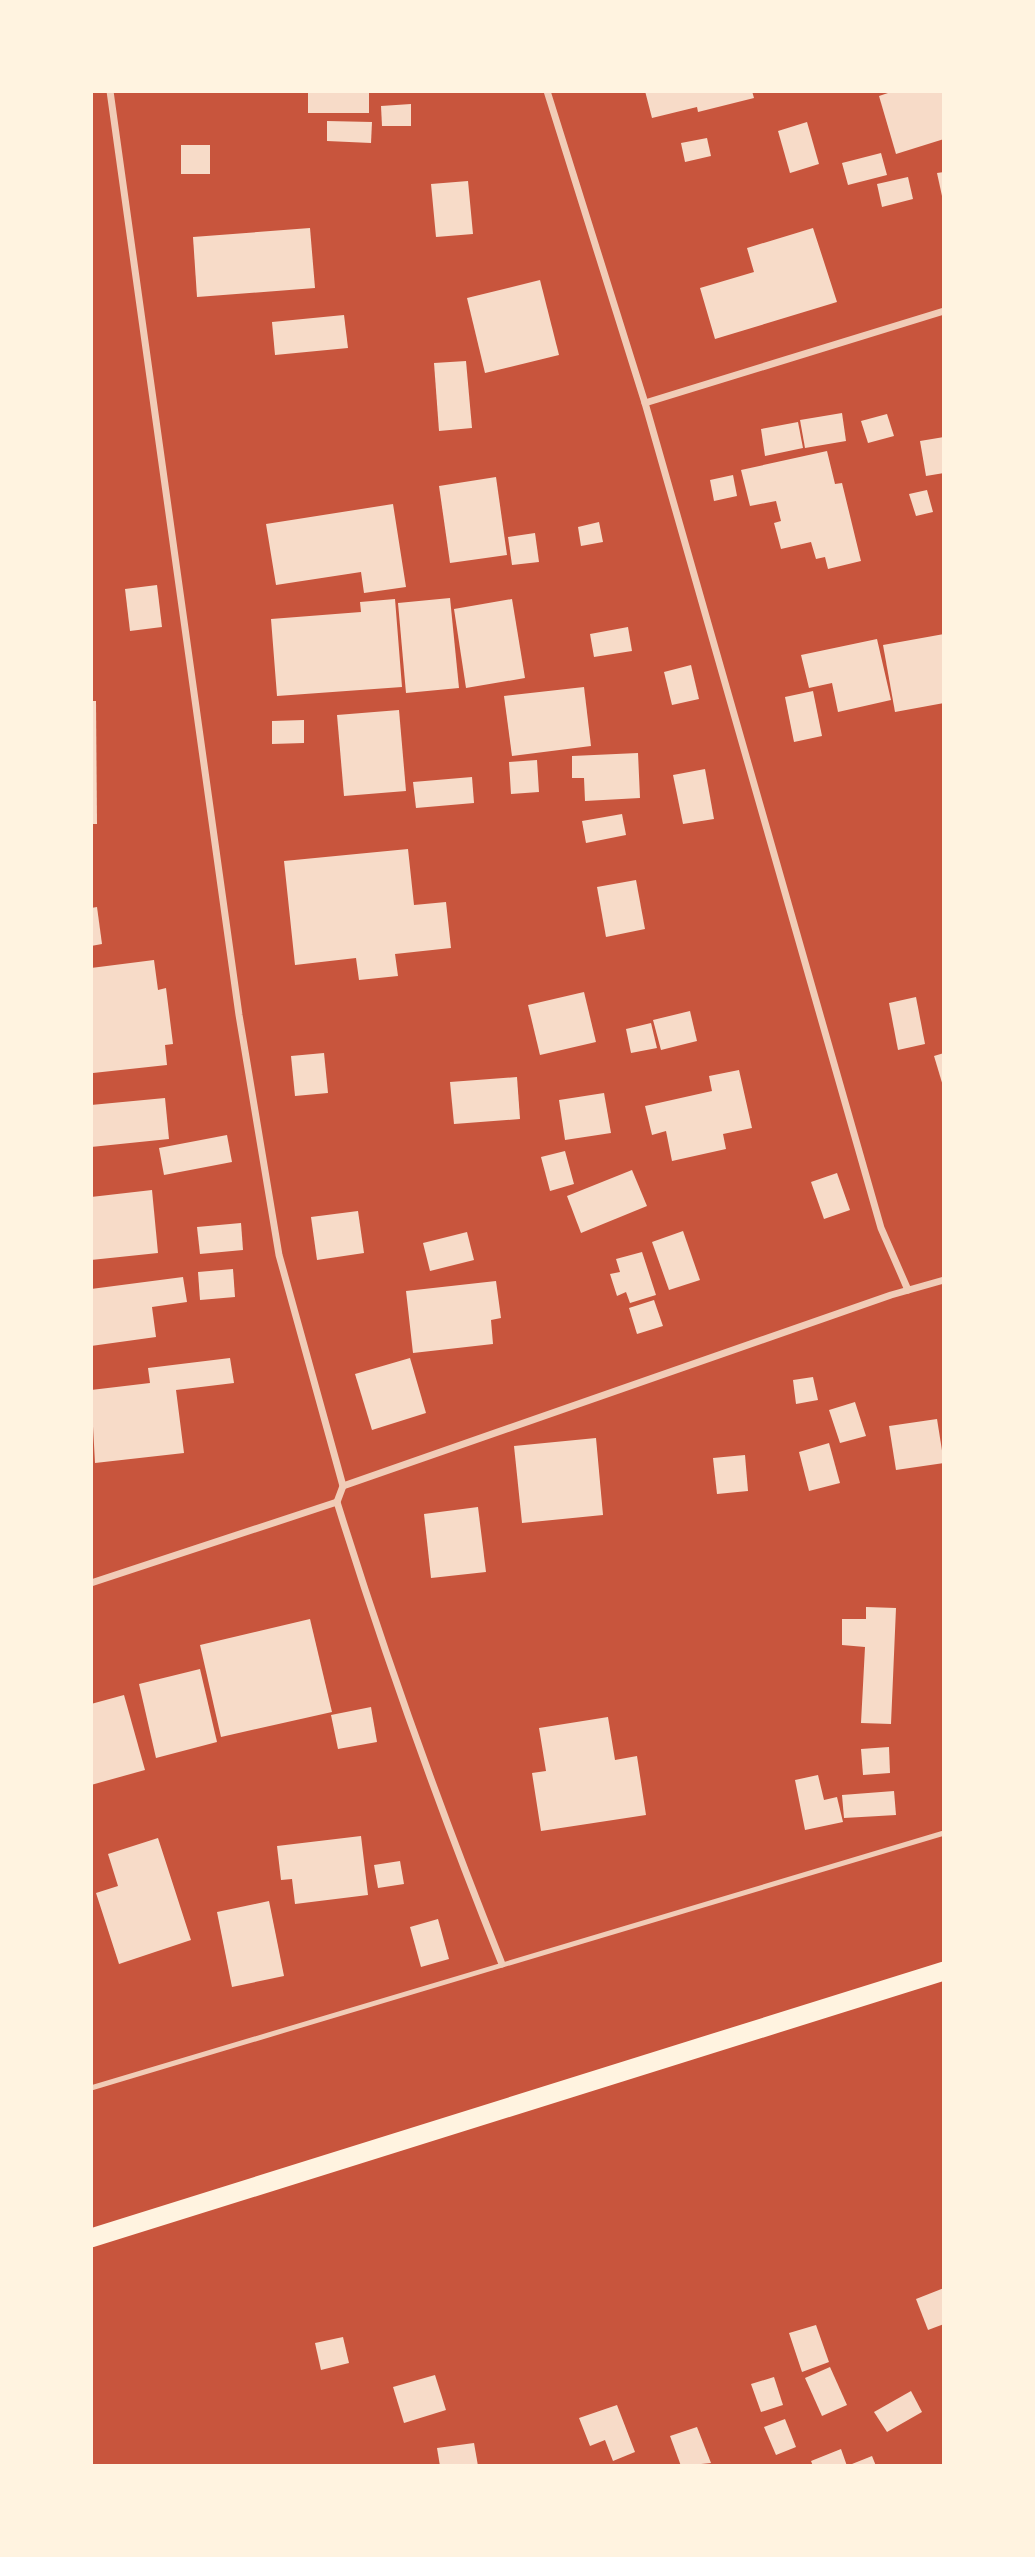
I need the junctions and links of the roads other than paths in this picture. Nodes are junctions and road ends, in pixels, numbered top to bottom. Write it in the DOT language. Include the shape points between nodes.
graph roads {
  1 [pos="110,91"];
  2 [pos="547,91"];
  3 [pos="944,311"];
  4 [pos="645,403"];
  5 [pos="944,1280"];
  6 [pos="908,1290"];
  7 [pos="343,1486"];
  8 [pos="337,1502"];
  9 [pos="91,1583"];
  10 [pos="944,1833"];
  11 [pos="502,1964"];
  12 [pos="944,1971"];
  13 [pos="91,2088"];
  14 [pos="91,2238"];
  1 -- 7 [label="street" via="239,1015 279,1255"];
  2 -- 4 [label="street"];
  3 -- 4 [label="street"];
  4 -- 6 [label="street" via="881,1228"];
  5 -- 6 [label="street"];
  6 -- 7 [label="street"];
  7 -- 8 [label="street"];
  8 -- 9 [label="street"];
  8 -- 11 [label="street" via="391,1673"];
  10 -- 11 [label="lane"];
  11 -- 13 [label="lane"];
  12 -- 14 [label="highway"];
}
